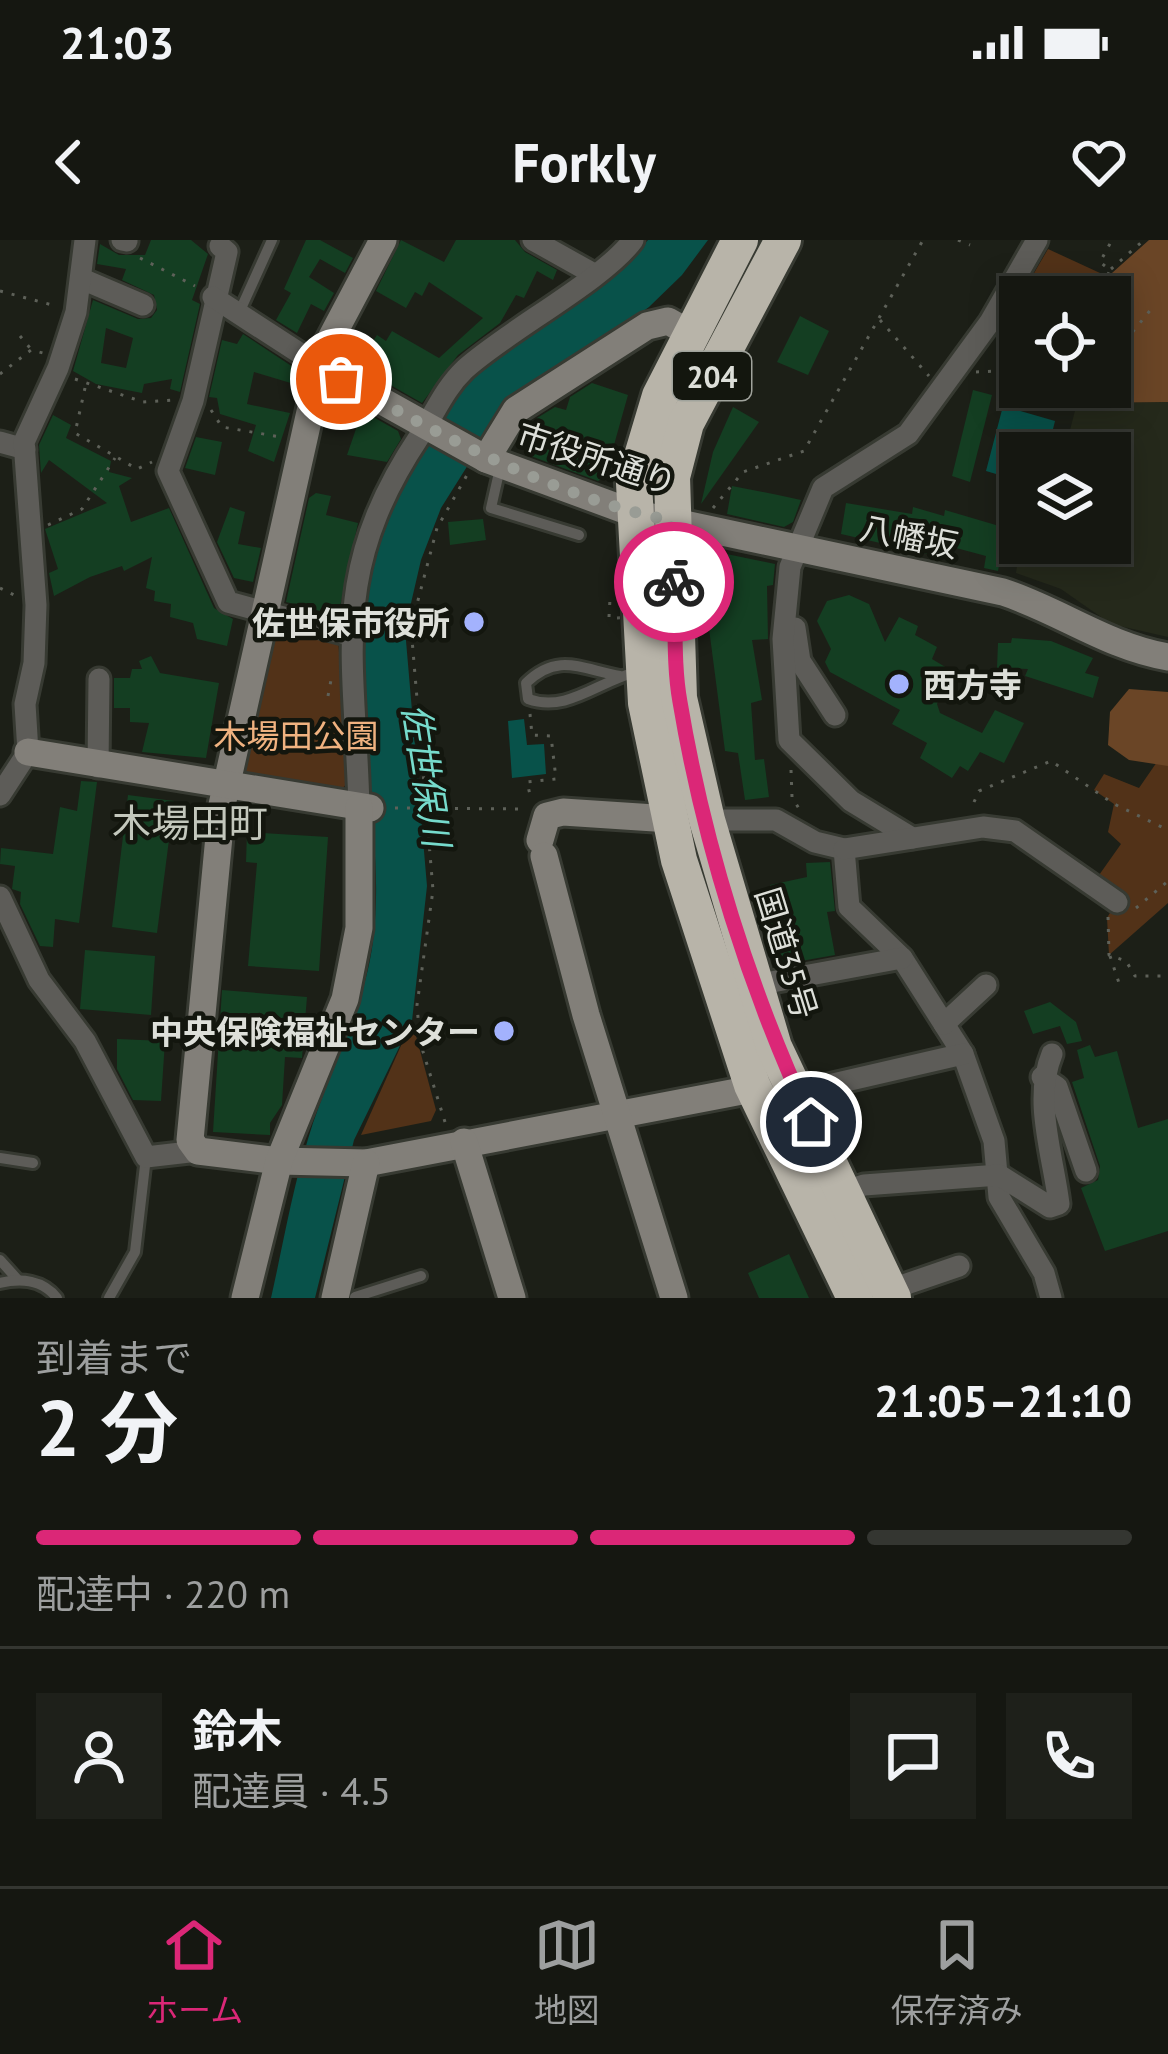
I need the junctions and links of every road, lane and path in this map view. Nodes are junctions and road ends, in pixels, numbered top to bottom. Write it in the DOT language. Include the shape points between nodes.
graph roads {
  1 [pos="85,240"];
  2 [pos="272,240"];
  3 [pos="383,240"];
  4 [pos="533,240"];
  5 [pos="633,240"];
  6 [pos="740,240"];
  7 [pos="783,240"];
  8 [pos="923,240"];
  9 [pos="958,240"];
  10 [pos="1037,240"];
  11 [pos="1112,240"];
  12 [pos="1144,240"];
  13 [pos="124,241"];
  14 [pos="970,245"];
  15 [pos="220,246"];
  16 [pos="1110,270"];
  17 [pos="592,273"];
  18 [pos="1107,276"];
  19 [pos="82,279"];
  20 [pos="1,294"];
  21 [pos="213,298"];
  22 [pos="143,305"];
  23 [pos="1152,308"];
  24 [pos="76,312"];
  25 [pos="239,313"];
  26 [pos="879,319"];
  27 [pos="691,334"];
  28 [pos="1131,334"];
  29 [pos="20,336"];
  30 [pos="31,350"];
  31 [pos="60,363"];
  32 [pos="321,367"];
  33 [pos="999,370"];
  34 [pos="956,371"];
  35 [pos="0,374"];
  36 [pos="86,387"];
  37 [pos="941,393"];
  38 [pos="193,401"];
  39 [pos="431,431"];
  40 [pos="0,442"];
  41 [pos="302,442"];
  42 [pos="25,449"];
  43 [pos="175,451"];
  44 [pos="116,457"];
  45 [pos="483,461"];
  46 [pos="633,513"];
  47 [pos="692,520"];
  48 [pos="33,531"];
  49 [pos="579,535"];
  50 [pos="798,550"];
  51 [pos="0,588"];
  52 [pos="27,601"];
  53 [pos="264,613"];
  54 [pos="657,614"];
  55 [pos="350,635"];
  56 [pos="1168,656"];
  57 [pos="632,673"];
  58 [pos="99,679"];
  59 [pos="338,681"];
  60 [pos="328,696"];
  61 [pos="529,699"];
  62 [pos="835,715"];
  63 [pos="28,752"];
  64 [pos="98,767"];
  65 [pos="836,784"];
  66 [pos="226,787"];
  67 [pos="0,795"];
  68 [pos="974,802"];
  69 [pos="364,808"];
  70 [pos="428,808"];
  71 [pos="670,819"];
  72 [pos="707,820"];
  73 [pos="1168,830"];
  74 [pos="912,838"];
  75 [pos="814,842"];
  76 [pos="844,849"];
  77 [pos="1168,881"];
  78 [pos="0,897"];
  79 [pos="1117,902"];
  80 [pos="1109,955"];
  81 [pos="902,958"];
  82 [pos="1168,976"];
  83 [pos="986,985"];
  84 [pos="755,986"];
  85 [pos="1120,986"];
  86 [pos="944,1024"];
  87 [pos="963,1054"];
  88 [pos="1052,1054"];
  89 [pos="1042,1077"];
  90 [pos="752,1084"];
  91 [pos="794,1088"];
  92 [pos="615,1111"];
  93 [pos="454,1132"];
  94 [pos="198,1151"];
  95 [pos="146,1157"];
  96 [pos="0,1158"];
  97 [pos="287,1161"];
  98 [pos="33,1163"];
  99 [pos="358,1163"];
  100 [pos="1086,1172"];
  101 [pos="999,1175"];
  102 [pos="843,1192"];
  103 [pos="0,1260"];
  104 [pos="959,1266"];
  105 [pos="421,1276"];
  106 [pos="18,1280"];
  107 [pos="0,1282"];
  108 [pos="879,1295"];
  109 [pos="355,1297"];
  110 [pos="57,1298"];
  111 [pos="109,1298"];
  112 [pos="244,1298"];
  113 [pos="335,1298"];
  114 [pos="512,1298"];
  115 [pos="674,1298"];
  116 [pos="1051,1298"];
  1 -- 19 [label="street"];
  2 -- 25 [label="lane"];
  3 -- 32 [label="street"];
  4 -- 17 [label="street"];
  5 -- 17 [label="street"];
  6 -- 27 [label="highway, 204"];
  7 -- 47 [label="highway, 204" via="686,423 673,477"];
  8 -- 26 [label="path"];
  9 -- 14 [label="path"];
  10 -- 34 [label="street"];
  11 -- 16 [label="path" via="1100,262"];
  12 -- 16 [label="path"];
  13 -- 21 [label="path" via="134,255"];
  15 -- 21 [label="street" via="226,267"];
  16 -- 18 [label="path"];
  17 -- 39 [label="street" via="465,369 441,395"];
  19 -- 22 [label="street"];
  19 -- 24 [label="street"];
  20 -- 24 [label="path"];
  21 -- 25 [label="street"];
  21 -- 38 [label="street"];
  23 -- 28 [label="path"];
  24 -- 31 [label="street"];
  25 -- 32 [label="street"];
  26 -- 37 [label="path"];
  26 -- 47 [label="path" via="804,451 742,472"];
  27 -- 45 [label="street" via="668,321 647,326 516,410"];
  27 -- 46 [label="highway, 204" via="660,396"];
  29 -- 30 [label="path"];
  30 -- 31 [label="path"];
  30 -- 35 [label="path"];
  31 -- 36 [label="path"];
  31 -- 42 [label="street"];
  32 -- 39 [label="street"];
  32 -- 41 [label="street"];
  33 -- 34 [label="path"];
  34 -- 37 [label="street"];
  36 -- 38 [label="path" via="143,402"];
  36 -- 44 [label="path" via="75,433"];
  37 -- 50 [label="street" via="908,434 823,488"];
  38 -- 41 [label="path" via="208,406 222,427"];
  38 -- 43 [label="street"];
  39 -- 45 [label="street, 市役所通り"];
  39 -- 55 [label="street" via="399,467 366,540"];
  40 -- 42 [label="street"];
  41 -- 53 [label="street"];
  42 -- 48 [label="street"];
  43 -- 44 [label="path" via="137,469"];
  43 -- 53 [label="street" via="168,471 220,588 228,602"];
  44 -- 48 [label="path" via="82,509"];
  45 -- 46 [label="street, 市役所通り"];
  45 -- 49 [label="lane" via="491,508"];
  45 -- 70 [label="path" via="437,528 411,627"];
  46 -- 47 [label="street, 市役所通り"];
  46 -- 54 [label="highway, 204"];
  47 -- 50 [label="street, 八幡坂"];
  47 -- 54 [label="highway, 204"];
  48 -- 52 [label="street"];
  50 -- 56 [label="street, 八幡坂" via="1003,592 1115,646"];
  50 -- 62 [label="street" via="800,661"];
  50 -- 65 [label="street" via="783,639 789,740"];
  51 -- 52 [label="path"];
  52 -- 63 [label="street"];
  53 -- 55 [label="street"];
  53 -- 66 [label="street"];
  54 -- 54 [label="path, bridge"];
  54 -- 57 [label="highway"];
  54 -- 72 [label="highway, 国道35号"];
  55 -- 69 [label="street"];
  57 -- 61 [label="lane" via="600,680 568,702"];
  57 -- 61 [label="lane" via="544,665 526,682"];
  57 -- 71 [label="highway"];
  58 -- 64 [label="street"];
  59 -- 60 [label="path" via="329,680"];
  61 -- 70 [label="path" via="532,735 550,736 556,779 527,782 532,805 518,812"];
  63 -- 64 [label="street"];
  63 -- 67 [label="street"];
  64 -- 66 [label="street"];
  65 -- 74 [label="street"];
  65 -- 75 [label="path" via="829,790 790,764 792,797"];
  66 -- 69 [label="street"];
  66 -- 94 [label="street" via="189,1123"];
  68 -- 73 [label="path" via="979,791 1052,760"];
  69 -- 70 [label="path"];
  69 -- 97 [label="street" via="359,928 345,999"];
  70 -- 93 [label="path" via="433,890 417,1005 420,1042"];
  71 -- 72 [label="street"];
  71 -- 90 [label="highway"];
  71 -- 92 [label="street" via="548,816 542,848"];
  72 -- 75 [label="street" via="776,820"];
  72 -- 84 [label="highway, 国道35号"];
  74 -- 76 [label="street"];
  74 -- 79 [label="street" via="983,827 1015,831"];
  75 -- 76 [label="street"];
  76 -- 81 [label="street" via="849,907"];
  77 -- 79 [label="path" via="1133,910"];
  78 -- 95 [label="street" via="39,980 85,1041"];
  79 -- 80 [label="path" via="1107,918"];
  80 -- 82 [label="path" via="1135,976"];
  80 -- 85 [label="path"];
  81 -- 84 [label="street"];
  81 -- 86 [label="street"];
  83 -- 86 [label="street"];
  84 -- 91 [label="highway, 国道35号"];
  86 -- 87 [label="street"];
  87 -- 91 [label="street"];
  87 -- 101 [label="street"];
  88 -- 89 [label="street"];
  89 -- 100 [label="street" via="1057,1087"];
  89 -- 101 [label="street" via="1059,1204 1050,1207"];
  90 -- 91 [label="street"];
  90 -- 92 [label="street"];
  90 -- 108 [label="highway"];
  91 -- 102 [label="highway, 国道35号"];
  92 -- 93 [label="street"];
  92 -- 115 [label="street"];
  93 -- 99 [label="street"];
  93 -- 114 [label="street"];
  94 -- 95 [label="street"];
  94 -- 97 [label="street"];
  95 -- 111 [label="lane" via="135,1252"];
  96 -- 98 [label="lane"];
  97 -- 99 [label="street"];
  97 -- 112 [label="street"];
  99 -- 113 [label="street"];
  101 -- 102 [label="street"];
  101 -- 116 [label="street" via="999,1197"];
  102 -- 108 [label="highway, 国道35号"];
  103 -- 106 [label="lane"];
  104 -- 108 [label="street"];
  105 -- 109 [label="lane"];
  106 -- 107 [label="lane"];
  106 -- 110 [label="lane" via="49,1287"];
}
